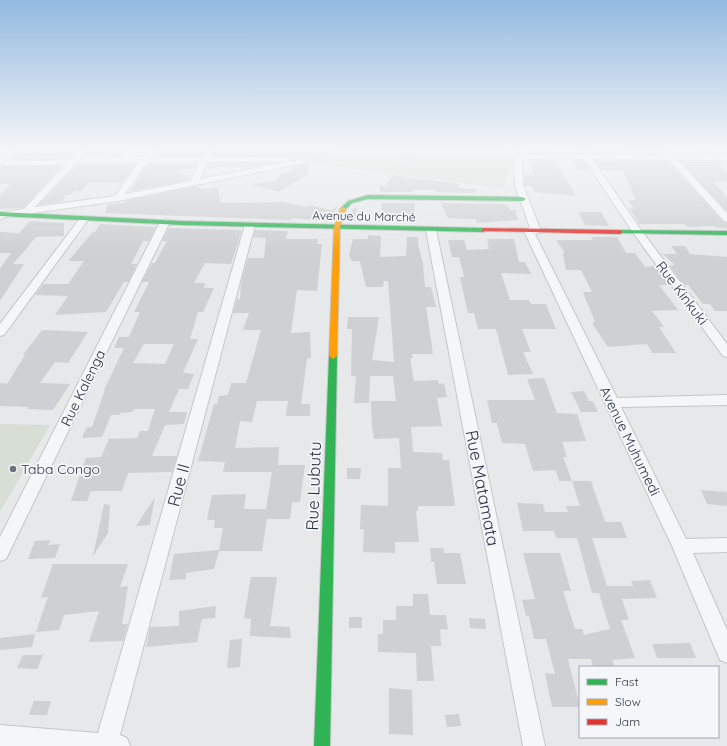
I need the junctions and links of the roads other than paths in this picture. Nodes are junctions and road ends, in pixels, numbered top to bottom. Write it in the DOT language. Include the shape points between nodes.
graph roads {
  1 [pos="54,183"];
  2 [pos="128,183"];
  3 [pos="194,183"];
  4 [pos="519,183"];
  5 [pos="604,183"];
  6 [pos="695,183"];
  7 [pos="118,198"];
  8 [pos="523,199"];
  9 [pos="27,211"];
  10 [pos="1,215"];
  11 [pos="84,219"];
  12 [pos="727,219"];
  13 [pos="166,222"];
  14 [pos="250,225"];
  15 [pos="337,227"];
  16 [pos="431,230"];
  17 [pos="532,231"];
  18 [pos="637,232"];
  19 [pos="727,233"];
  20 [pos="0,332"];
  21 [pos="727,353"];
  22 [pos="727,400"];
  23 [pos="612,403"];
  24 [pos="727,545"];
  25 [pos="681,546"];
  26 [pos="0,554"];
  27 [pos="727,653"];
  28 [pos="0,736"];
  29 [pos="25,742"];
  30 [pos="112,746"];
  31 [pos="322,746"];
  32 [pos="534,746"];
  1 -- 9 [label="street"];
  2 -- 7 [label="street"];
  3 -- 7 [label="street"];
  4 -- 8 [label="street, Avenue Muhumedi"];
  5 -- 18 [label="street, Rue Kinkuki"];
  6 -- 12 [label="street"];
  7 -- 9 [label="street"];
  8 -- 15 [label="street, Rue Lubutu" via="360,198 343,207"];
  8 -- 17 [label="street, Avenue Muhumedi"];
  9 -- 10 [label="street"];
  10 -- 11 [label="street, Avenue du Marché"];
  11 -- 13 [label="street, Avenue du Marché"];
  11 -- 20 [label="street"];
  13 -- 14 [label="street, Avenue du Marché"];
  13 -- 26 [label="street, Rue Kalenga"];
  14 -- 15 [label="street, Avenue du Marché"];
  14 -- 30 [label="street, Rue II"];
  15 -- 16 [label="street, Avenue du Marché"];
  15 -- 31 [label="street, Rue Lubutu"];
  16 -- 17 [label="street, Avenue du Marché"];
  16 -- 32 [label="street, Rue Matamata"];
  17 -- 18 [label="street, Avenue du Marché"];
  17 -- 23 [label="street, Avenue Muhumedi"];
  18 -- 19 [label="street, Avenue du Marché"];
  18 -- 21 [label="street, Rue Kinkuki"];
  22 -- 23 [label="street"];
  23 -- 25 [label="street, Avenue Muhumedi"];
  24 -- 25 [label="street"];
  25 -- 27 [label="street, Avenue Muhumedi"];
  28 -- 29 [label="street"];
  29 -- 30 [label="street"];
}
